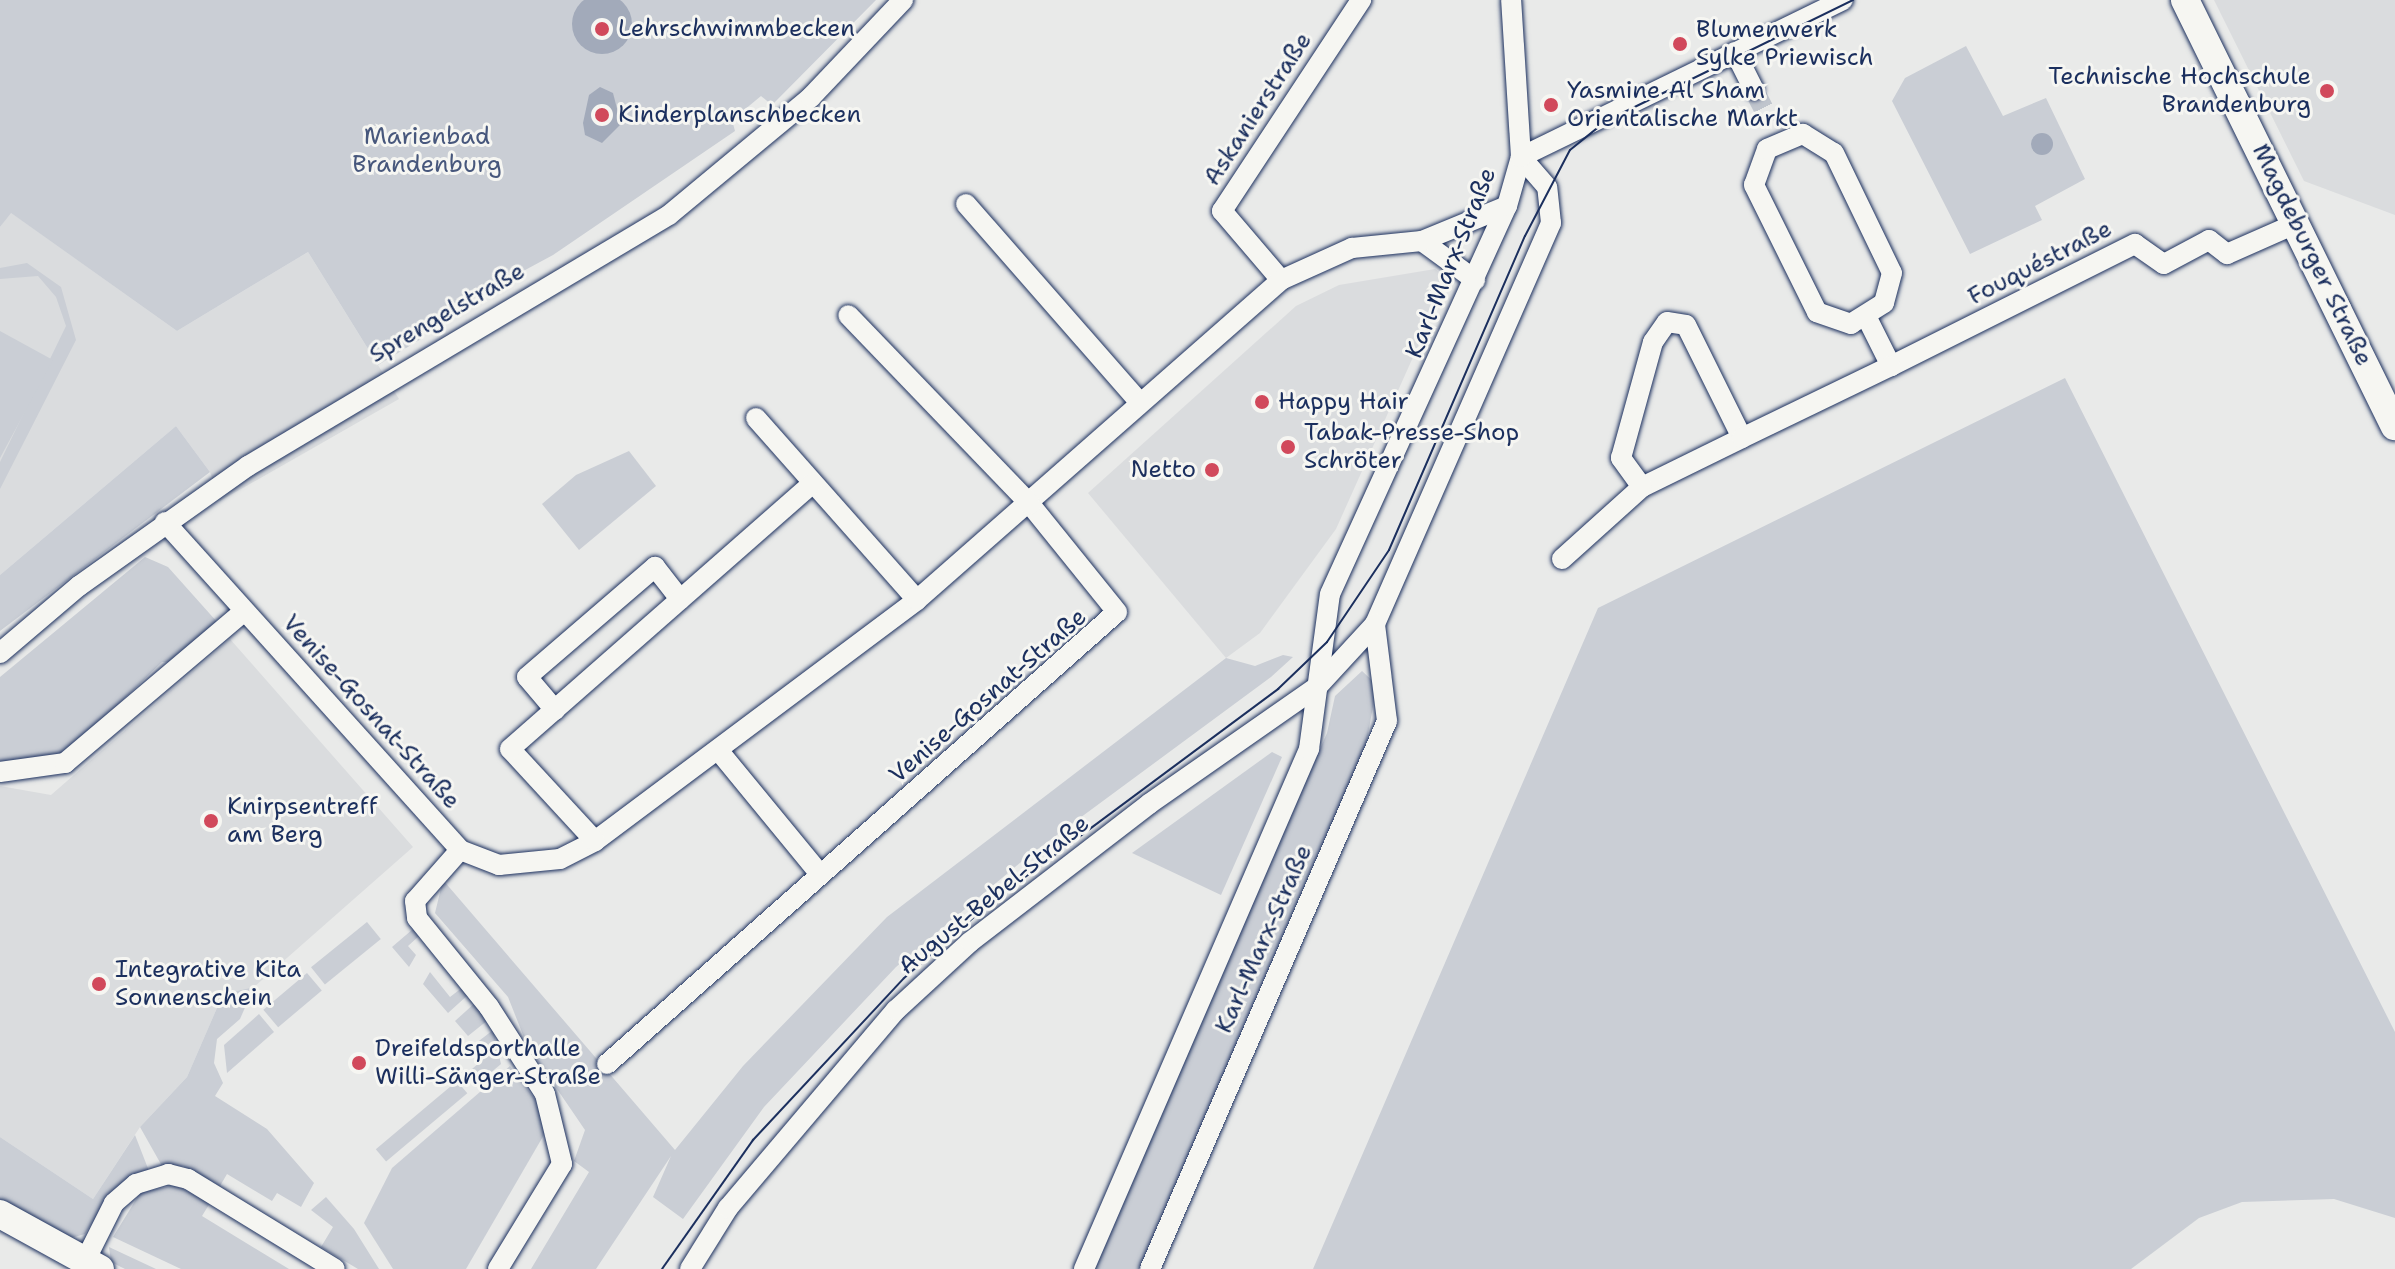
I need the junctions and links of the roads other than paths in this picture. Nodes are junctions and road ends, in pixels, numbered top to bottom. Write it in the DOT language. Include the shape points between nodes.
graph roads {
  1 [pos="903,0"];
  2 [pos="1361,0"];
  3 [pos="1511,0"];
  4 [pos="1843,0"];
  5 [pos="2185,0"];
  6 [pos="1735,52"];
  7 [pos="1754,90"];
  8 [pos="1521,157"];
  9 [pos="966,204"];
  10 [pos="1507,206"];
  11 [pos="2295,224"];
  12 [pos="1422,241"];
  13 [pos="1281,280"];
  14 [pos="1475,280"];
  15 [pos="848,315"];
  16 [pos="1867,318"];
  17 [pos="1891,366"];
  18 [pos="1140,403"];
  19 [pos="756,418"];
  20 [pos="2395,426"];
  21 [pos="1742,438"];
  22 [pos="813,483"];
  23 [pos="1642,487"];
  24 [pos="1030,504"];
  25 [pos="165,522"];
  26 [pos="1562,559"];
  27 [pos="680,599"];
  28 [pos="917,600"];
  29 [pos="244,611"];
  30 [pos="1375,624"];
  31 [pos="0,653"];
  32 [pos="1318,686"];
  33 [pos="555,710"];
  34 [pos="718,750"];
  35 [pos="0,772"];
  36 [pos="595,841"];
  37 [pos="460,850"];
  38 [pos="820,874"];
  39 [pos="607,1064"];
  40 [pos="0,1214"];
  41 [pos="93,1265"];
  42 [pos="335,1269"];
  43 [pos="498,1269"];
  44 [pos="690,1269"];
  45 [pos="1084,1269"];
  46 [pos="1150,1269"];
  1 -- 25 [label="street, Sprengelstraße" via="811,97 669,215 382,380"];
  2 -- 13 [label="street, Askanierstraße" via="1222,211"];
  3 -- 8 [label="street"];
  4 -- 6 [label="street"];
  5 -- 11 [label="street, Magdeburger Straße"];
  6 -- 7 [label="street"];
  6 -- 8 [label="street"];
  8 -- 10 [label="street, Karl-Marx-Straße"];
  8 -- 30 [label="street, Karl-Marx-Straße" via="1547,187 1551,223"];
  9 -- 18 [label="street"];
  10 -- 12 [label="street, Venise-Gosnat-Straße"];
  10 -- 14 [label="street, Karl-Marx-Straße"];
  11 -- 17 [label="street, Fouquéstraße" via="2227,254 2209,240 2164,264 2135,244"];
  11 -- 20 [label="street, Magdeburger Straße"];
  12 -- 13 [label="street, Venise-Gosnat-Straße" via="1352,248"];
  12 -- 14 [label="street"];
  13 -- 18 [label="street, Venise-Gosnat-Straße"];
  14 -- 32 [label="street, Karl-Marx-Straße" via="1330,594"];
  15 -- 24 [label="street, Venise-Gosnat-Straße"];
  16 -- 16 [label="street" via="1831,322 1817,312 1754,185 1775,130 1803,134 1834,153 1892,273 1884,303"];
  16 -- 17 [label="street"];
  17 -- 21 [label="street, Fouquéstraße"];
  18 -- 24 [label="street, Venise-Gosnat-Straße"];
  19 -- 22 [label="street"];
  21 -- 23 [label="street, Fouquéstraße"];
  21 -- 23 [label="street" via="1686,325 1667,322 1653,342 1621,458"];
  22 -- 27 [label="street"];
  22 -- 28 [label="street"];
  23 -- 26 [label="street, Fouquéstraße"];
  24 -- 28 [label="street, Venise-Gosnat-Straße"];
  24 -- 38 [label="street, Venise-Gosnat-Straße" via="1117,612 1112,622"];
  25 -- 29 [label="street, Venise-Gosnat-Straße"];
  25 -- 31 [label="street, Sprengelstraße"];
  27 -- 33 [label="street"];
  27 -- 33 [label="street" via="655,567 527,677"];
  28 -- 34 [label="street, Venise-Gosnat-Straße"];
  29 -- 35 [label="street" via="77,755 41,772"];
  29 -- 37 [label="street, Venise-Gosnat-Straße"];
  30 -- 32 [label="street, Karl-Marx-Straße"];
  30 -- 46 [label="street, Karl-Marx-Straße" via="1387,721"];
  32 -- 44 [label="street, August-Bebel-Straße" via="1149,804 970,942 896,1010 728,1208"];
  32 -- 45 [label="street, Karl-Marx-Straße" via="1309,749"];
  33 -- 36 [label="street" via="510,749"];
  34 -- 36 [label="street, Venise-Gosnat-Straße"];
  34 -- 38 [label="street"];
  36 -- 37 [label="street, Venise-Gosnat-Straße" via="535,865 499,865"];
  37 -- 43 [label="street" via="415,901 417,918 489,1007 545,1094 562,1164"];
  38 -- 39 [label="street, Venise-Gosnat-Straße"];
  40 -- 41 [label="street"];
  41 -- 42 [label="street" via="114,1203 136,1184 168,1174 188,1179"];
}
